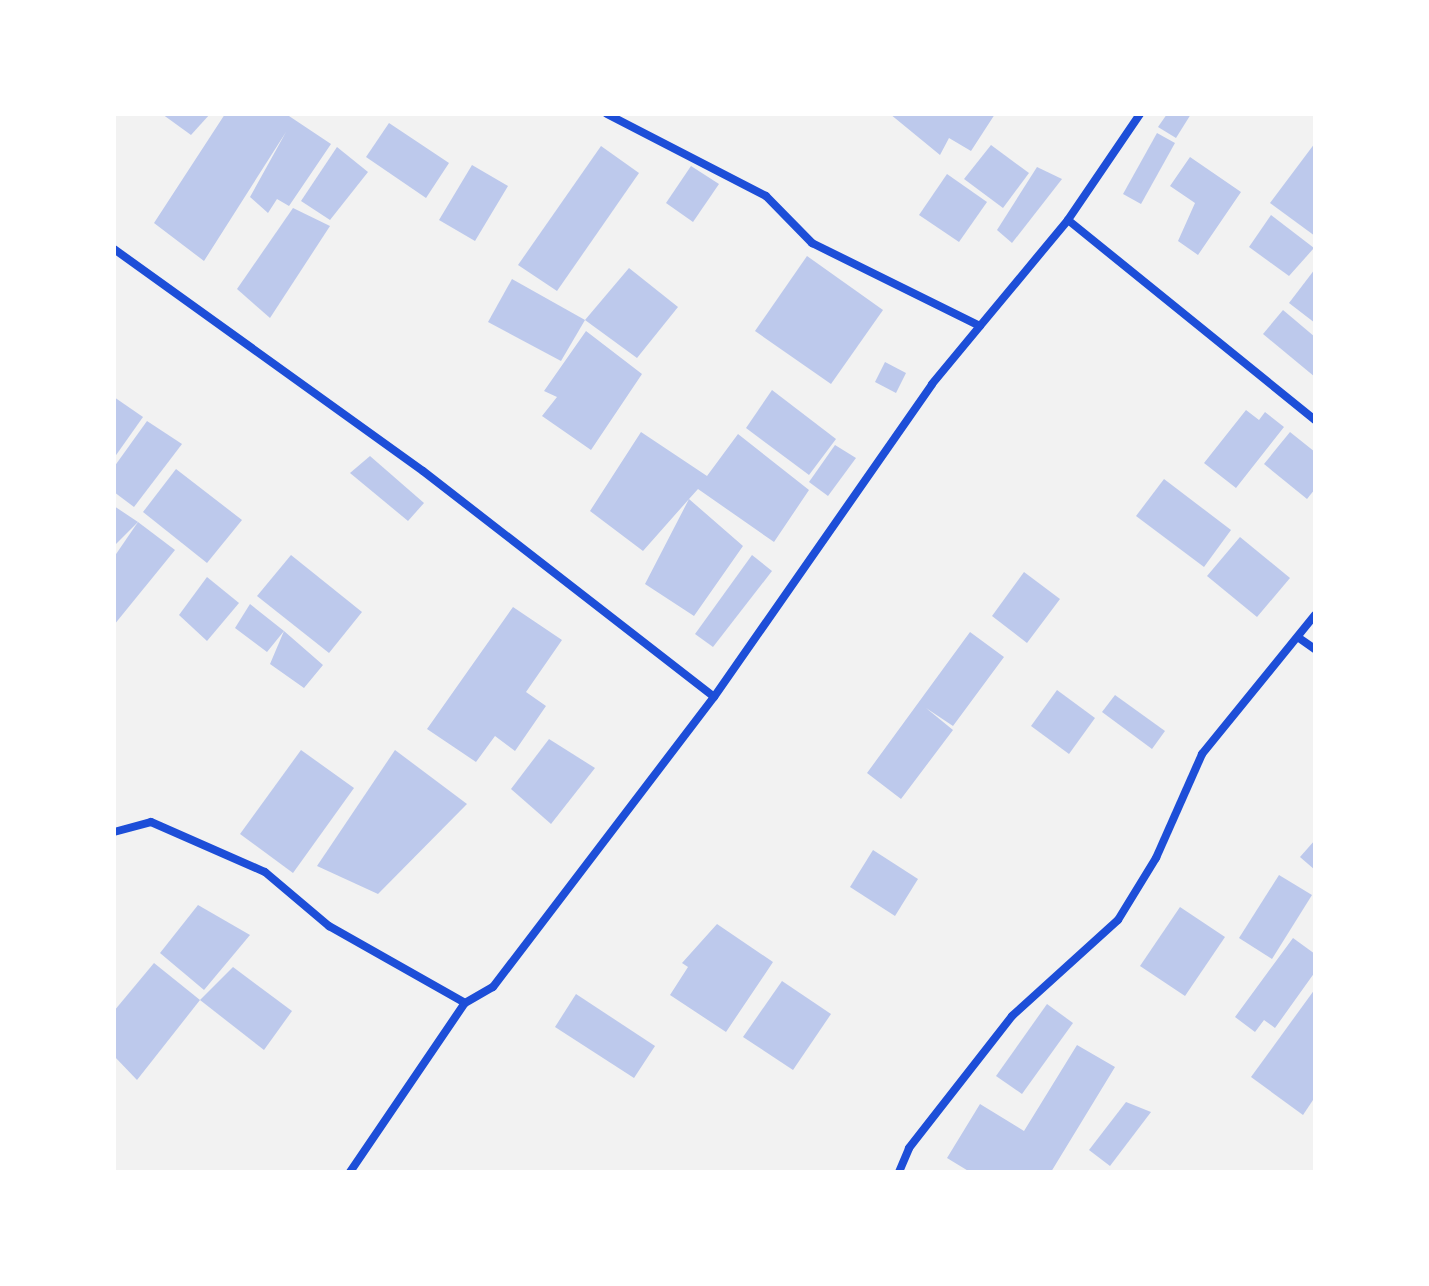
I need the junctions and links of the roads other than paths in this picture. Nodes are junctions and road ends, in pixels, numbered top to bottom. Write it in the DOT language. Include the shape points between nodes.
graph roads {
  1 [pos="607,114"];
  2 [pos="1140,114"];
  3 [pos="624,118"];
  4 [pos="1068,220"];
  5 [pos="114,249"];
  6 [pos="980,326"];
  7 [pos="1315,420"];
  8 [pos="1315,615"];
  9 [pos="1299,638"];
  10 [pos="1315,649"];
  11 [pos="714,697"];
  12 [pos="114,832"];
  13 [pos="465,1003"];
  14 [pos="350,1172"];
  15 [pos="899,1172"];
  1 -- 3 [label="street"];
  2 -- 4 [label="street"];
  3 -- 6 [label="street" via="766,196 812,243"];
  4 -- 6 [label="street"];
  4 -- 7 [label="street"];
  5 -- 11 [label="street" via="423,471"];
  6 -- 11 [label="street" via="932,384"];
  8 -- 9 [label="street"];
  9 -- 10 [label="street"];
  9 -- 15 [label="street" via="1202,754 1156,858 1118,920 1012,1016 909,1148"];
  11 -- 13 [label="street" via="493,987"];
  12 -- 13 [label="street" via="151,822 265,872 329,926"];
  13 -- 14 [label="street"];
}
